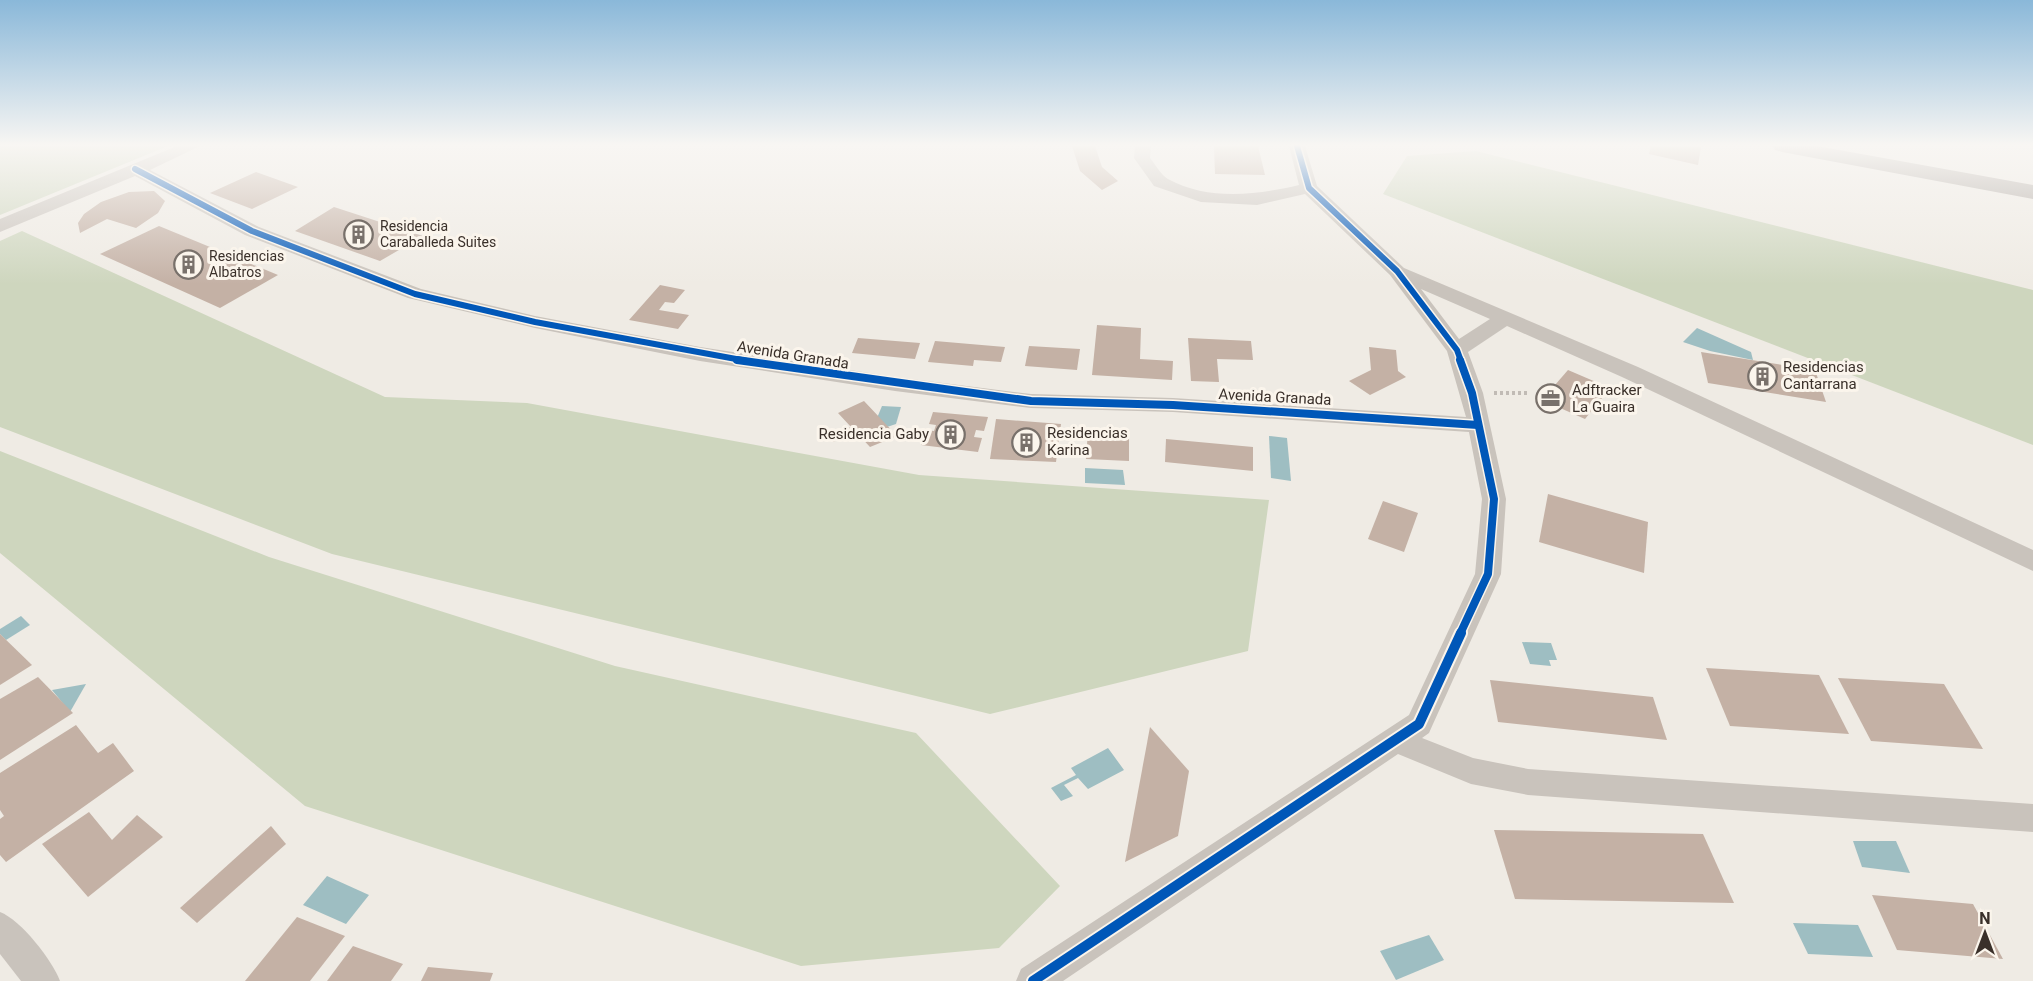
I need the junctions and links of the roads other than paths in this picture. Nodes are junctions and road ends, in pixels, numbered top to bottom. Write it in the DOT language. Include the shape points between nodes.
graph roads {
  1 [pos="81,192"];
  2 [pos="178,192"];
  3 [pos="1187,192"];
  4 [pos="1292,192"];
  5 [pos="1312,192"];
  6 [pos="0,226"];
  7 [pos="1397,271"];
  8 [pos="1506,318"];
  9 [pos="1457,350"];
  10 [pos="1478,425"];
  11 [pos="2033,561"];
  12 [pos="1396,740"];
  13 [pos="2033,818"];
  14 [pos="0,928"];
  15 [pos="43,981"];
  16 [pos="1034,981"];
  1 -- 6 [label="street"];
  2 -- 10 [label="street, Avenida Granada" via="252,231 415,294 689,352 1031,401 1185,405"];
  3 -- 4 [label="street" via="1201,197 1257,200"];
  5 -- 7 [label="street"];
  7 -- 8 [label="street"];
  7 -- 9 [label="street"];
  8 -- 9 [label="street"];
  8 -- 11 [label="street"];
  9 -- 10 [label="street"];
  10 -- 12 [label="street" via="1494,499 1488,574 1419,724"];
  12 -- 13 [label="street" via="1471,771 1528,782"];
  12 -- 16 [label="street"];
  14 -- 15 [label="street"];
}
